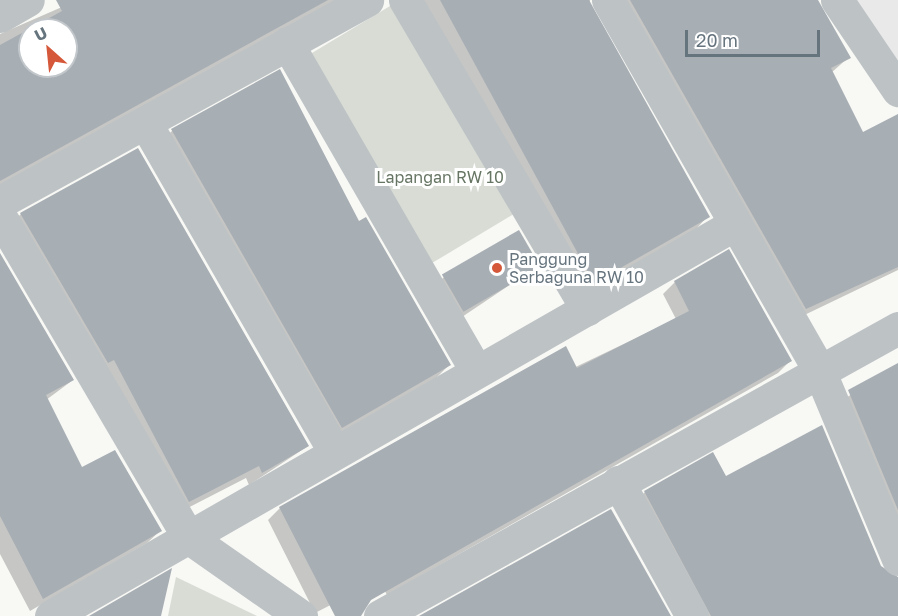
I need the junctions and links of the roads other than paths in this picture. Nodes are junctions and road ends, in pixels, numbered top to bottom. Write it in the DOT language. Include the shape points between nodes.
graph roads {
  1 [pos="28,0"];
  2 [pos="367,0"];
  3 [pos="405,0"];
  4 [pos="608,0"];
  5 [pos="837,0"];
  6 [pos="0,16"];
  7 [pos="287,43"];
  8 [pos="898,90"];
  9 [pos="146,124"];
  10 [pos="0,202"];
  11 [pos="0,216"];
  12 [pos="735,224"];
  13 [pos="587,309"];
  14 [pos="898,328"];
  15 [pos="819,370"];
  16 [pos="476,371"];
  17 [pos="335,453"];
  18 [pos="618,482"];
  19 [pos="188,537"];
  20 [pos="898,560"];
  21 [pos="51,616"];
  22 [pos="301,616"];
  23 [pos="380,616"];
  24 [pos="692,616"];
  1 -- 6 [label="street"];
  2 -- 7 [label="street"];
  3 -- 13 [label="street"];
  4 -- 12 [label="street"];
  5 -- 8 [label="street"];
  7 -- 9 [label="street"];
  7 -- 16 [label="street"];
  9 -- 10 [label="street"];
  9 -- 17 [label="street"];
  11 -- 19 [label="street"];
  12 -- 13 [label="street"];
  12 -- 15 [label="street"];
  13 -- 16 [label="street"];
  14 -- 15 [label="street"];
  15 -- 18 [label="street"];
  15 -- 20 [label="street"];
  16 -- 17 [label="street"];
  17 -- 19 [label="street"];
  18 -- 23 [label="street"];
  18 -- 24 [label="street"];
  19 -- 21 [label="street"];
  19 -- 22 [label="street"];
}
